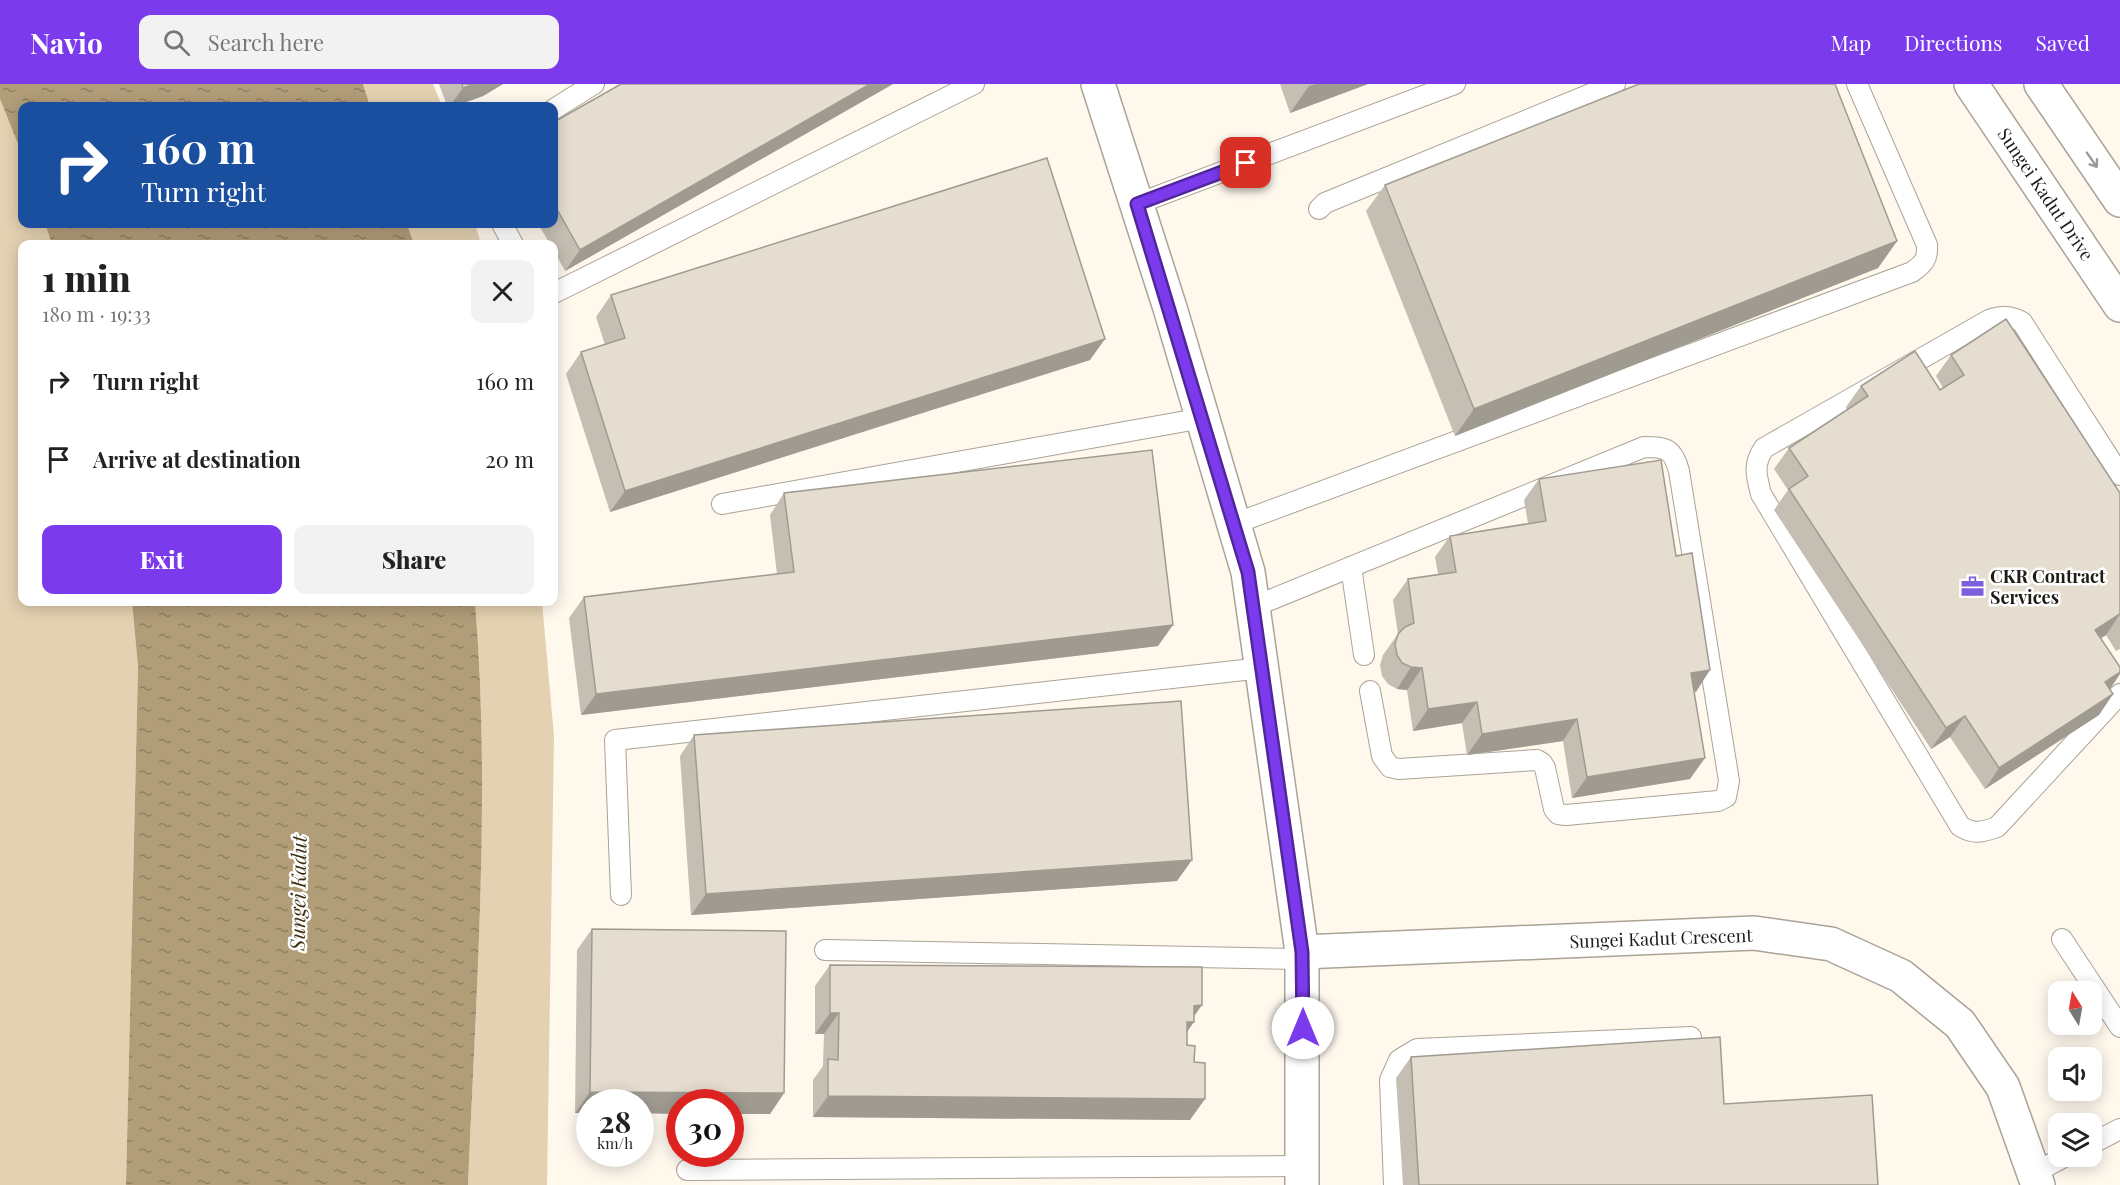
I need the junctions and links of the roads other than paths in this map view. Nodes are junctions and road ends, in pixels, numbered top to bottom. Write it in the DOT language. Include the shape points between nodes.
graph roads {
  1 [pos="594,84"];
  2 [pos="974,84"];
  3 [pos="1098,84"];
  4 [pos="1455,84"];
  5 [pos="1615,84"];
  6 [pos="1857,84"];
  7 [pos="1971,84"];
  8 [pos="2041,84"];
  9 [pos="558,106"];
  10 [pos="2120,200"];
  11 [pos="1137,204"];
  12 [pos="1319,209"];
  13 [pos="558,291"];
  14 [pos="2120,305"];
  15 [pos="1203,418"];
  16 [pos="2120,475"];
  17 [pos="722,504"];
  18 [pos="1234,524"];
  19 [pos="1351,567"];
  20 [pos="1253,607"];
  21 [pos="1364,655"];
  22 [pos="1262,668"];
  23 [pos="1370,691"];
  24 [pos="2120,694"];
  25 [pos="621,895"];
  26 [pos="2062,939"];
  27 [pos="825,950"];
  28 [pos="1302,956"];
  29 [pos="2120,1027"];
  30 [pos="1691,1036"];
  31 [pos="2120,1129"];
  32 [pos="2102,1138"];
  33 [pos="2052,1167"];
  34 [pos="687,1170"];
  35 [pos="1195,1176"];
  36 [pos="1303,1176"];
  37 [pos="2036,1179"];
  38 [pos="1394,1185"];
  1 -- 9 [label="lane"];
  2 -- 13 [label="lane"];
  3 -- 11 [label="street"];
  4 -- 11 [label="lane"];
  5 -- 12 [label="lane" via="1325,203"];
  6 -- 18 [label="lane" via="1927,245 1928,256 1912,272"];
  7 -- 14 [label="street, Sungei Kadut Drive"];
  8 -- 10 [label="street, one-way"];
  11 -- 15 [label="street"];
  15 -- 17 [label="lane"];
  15 -- 18 [label="street"];
  16 -- 24 [label="lane" via="2022,322 2000,316 1764,448 1757,459 1756,473 1761,494 1960,826 1968,831 1978,833 1998,827"];
  18 -- 20 [label="street"];
  19 -- 20 [label="lane"];
  19 -- 21 [label="lane"];
  19 -- 23 [label="lane" via="1644,447 1669,450 1679,471 1729,789 1726,797 1718,801 1558,814 1545,768 1537,760 1390,767 1382,756"];
  20 -- 22 [label="street"];
  22 -- 25 [label="lane" via="615,740"];
  22 -- 28 [label="street"];
  26 -- 29 [label="lane"];
  27 -- 28 [label="lane"];
  28 -- 36 [label="street"];
  28 -- 37 [label="street, Sungei Kadut Crescent" via="1754,933 1831,944 1900,976 1960,1024 2003,1088"];
  30 -- 38 [label="lane" via="1417,1049 1399,1060 1390,1080"];
  31 -- 32 [label="lane"];
  33 -- 37 [label="lane"];
  34 -- 35 [label="lane"];
  35 -- 36 [label="lane"];
}
